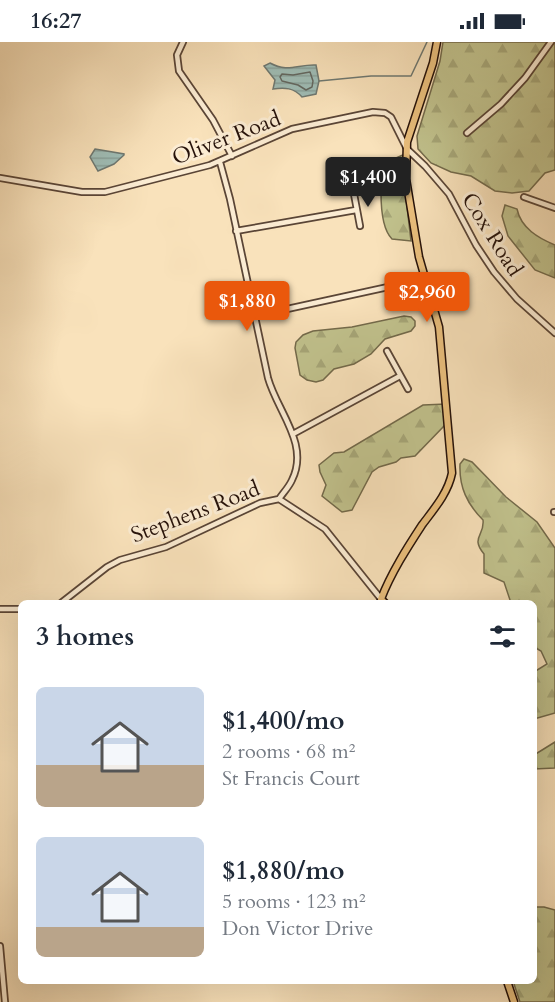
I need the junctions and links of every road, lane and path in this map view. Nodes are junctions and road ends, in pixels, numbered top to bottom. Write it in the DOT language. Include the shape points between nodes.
graph roads {
  1 [pos="183,42"];
  2 [pos="437,42"];
  3 [pos="551,42"];
  4 [pos="467,133"];
  5 [pos="407,149"];
  6 [pos="232,156"];
  7 [pos="220,162"];
  8 [pos="0,178"];
  9 [pos="354,194"];
  10 [pos="524,197"];
  11 [pos="555,208"];
  12 [pos="356,210"];
  13 [pos="360,226"];
  14 [pos="236,231"];
  15 [pos="388,287"];
  16 [pos="255,316"];
  17 [pos="555,333"];
  18 [pos="387,351"];
  19 [pos="400,376"];
  20 [pos="408,390"];
  21 [pos="293,434"];
  22 [pos="279,499"];
  23 [pos="66,600"];
  24 [pos="382,600"];
  25 [pos="383,600"];
  26 [pos="0,609"];
  27 [pos="18,609"];
  28 [pos="0,946"];
  29 [pos="508,984"];
  30 [pos="5,1002"];
  31 [pos="514,1002"];
  1 -- 6 [label="street" via="177,55 179,70"];
  2 -- 5 [label="main road"];
  3 -- 4 [label="street" via="501,104"];
  5 -- 6 [label="street, Oliver Road" via="391,117 373,112 292,129"];
  5 -- 17 [label="street, Cox Road" via="449,194 498,277"];
  5 -- 25 [label="main road" via="406,179 415,240 440,327 452,473 445,493 411,543"];
  6 -- 7 [label="street, Oliver Road"];
  7 -- 8 [label="street, Oliver Road" via="93,193"];
  7 -- 14 [label="street"];
  9 -- 12 [label="street"];
  10 -- 11 [label="street"];
  12 -- 13 [label="street"];
  12 -- 14 [label="street"];
  14 -- 16 [label="street"];
  15 -- 16 [label="street"];
  16 -- 21 [label="street" via="271,387"];
  18 -- 19 [label="street"];
  19 -- 20 [label="street"];
  19 -- 21 [label="street"];
  21 -- 22 [label="street" via="296,470"];
  22 -- 23 [label="street, Stephens Road" via="260,503 166,547 120,560"];
  22 -- 24 [label="street, Stephens Road" via="325,530"];
  26 -- 27 [label="street"];
  28 -- 30 [label="street"];
  29 -- 31 [label="main road"];
}
